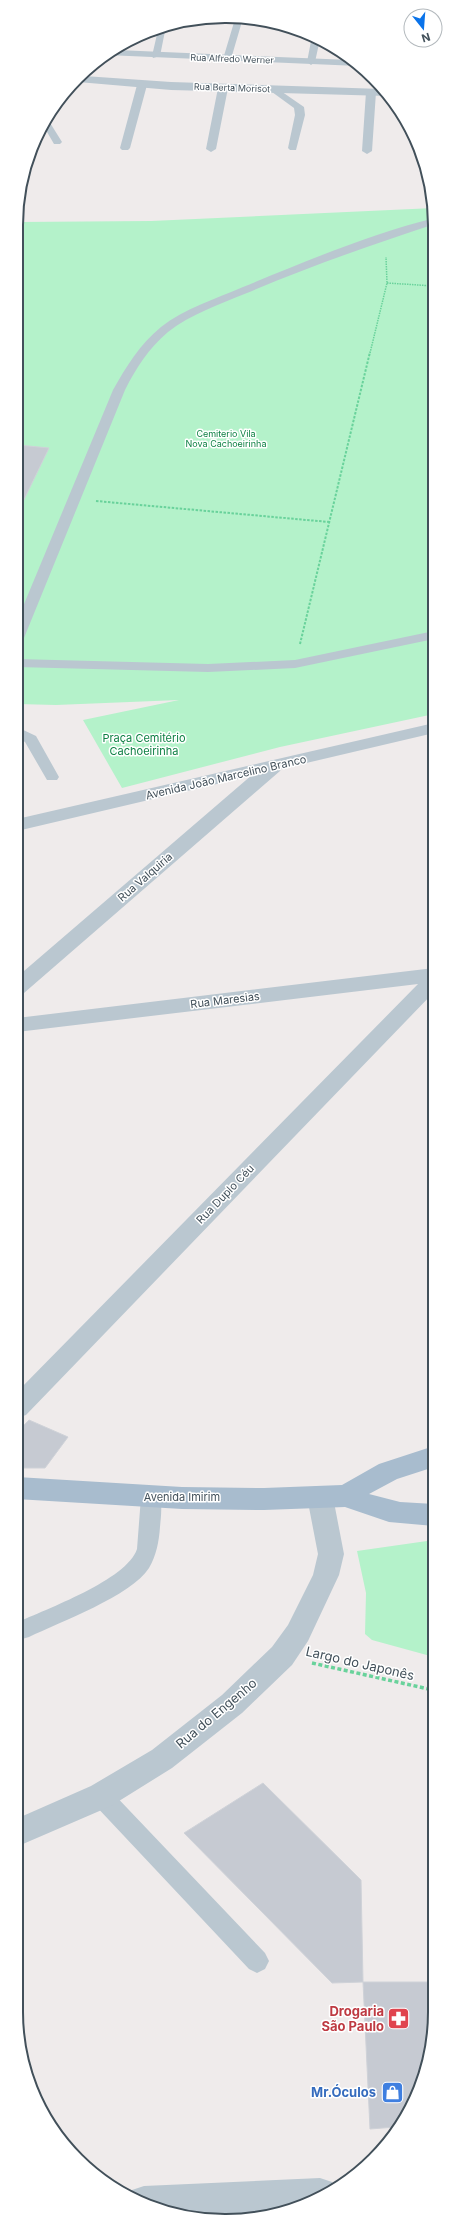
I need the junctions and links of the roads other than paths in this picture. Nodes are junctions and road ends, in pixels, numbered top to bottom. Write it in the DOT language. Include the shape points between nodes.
graph roads {
  1 [pos="238,23"];
  2 [pos="161,34"];
  3 [pos="315,44"];
  4 [pos="118,54"];
  5 [pos="156,56"];
  6 [pos="227,59"];
  7 [pos="259,61"];
  8 [pos="311,62"];
  9 [pos="339,63"];
  10 [pos="347,64"];
  11 [pos="180,65"];
  12 [pos="84,80"];
  13 [pos="142,85"];
  14 [pos="171,86"];
  15 [pos="223,88"];
  16 [pos="251,89"];
  17 [pos="275,90"];
  18 [pos="334,91"];
  19 [pos="371,92"];
  20 [pos="378,92"];
  21 [pos="49,126"];
  22 [pos="58,142"];
  23 [pos="125,148"];
  24 [pos="293,148"];
  25 [pos="211,150"];
  26 [pos="367,151"];
  27 [pos="428,223"];
  28 [pos="23,623"];
  29 [pos="428,636"];
  30 [pos="23,663"];
  31 [pos="428,729"];
  32 [pos="23,734"];
  33 [pos="273,767"];
  34 [pos="52,777"];
  35 [pos="23,824"];
  36 [pos="428,976"];
  37 [pos="23,983"];
  38 [pos="428,986"];
  39 [pos="23,1024"];
  40 [pos="23,1402"];
  41 [pos="428,1458"];
  42 [pos="23,1489"];
  43 [pos="347,1496"];
  44 [pos="151,1497"];
  45 [pos="320,1497"];
  46 [pos="428,1515"];
  47 [pos="23,1630"];
  48 [pos="101,1796"];
  49 [pos="23,1831"];
  50 [pos="257,1961"];
  51 [pos="312,2194"];
  52 [pos="155,2201"];
  1 -- 6 [label="lane"];
  2 -- 5 [label="lane"];
  3 -- 8 [label="lane"];
  4 -- 5 [label="street, Rua Alfredo Werner"];
  5 -- 11 [label="street, Rua Alfredo Werner"];
  6 -- 7 [label="street, Rua Alfredo Werner"];
  6 -- 11 [label="street, Rua Alfredo Werner"];
  7 -- 8 [label="street, Rua Alfredo Werner"];
  7 -- 16 [label="street"];
  8 -- 9 [label="street, Rua Alfredo Werner"];
  9 -- 10 [label="street, Rua Alfredo Werner"];
  9 -- 18 [label="street"];
  11 -- 14 [label="street"];
  12 -- 13 [label="street, Rua Berta Morisot"];
  13 -- 14 [label="street, Rua Berta Morisot"];
  13 -- 23 [label="lane"];
  14 -- 15 [label="street, Rua Berta Morisot"];
  15 -- 16 [label="street, Rua Berta Morisot"];
  15 -- 25 [label="lane"];
  16 -- 17 [label="street, Rua Berta Morisot"];
  17 -- 18 [label="street, Rua Berta Morisot"];
  17 -- 24 [label="lane" via="299,107 300,115"];
  18 -- 19 [label="street, Rua Berta Morisot"];
  19 -- 20 [label="street, Rua Berta Morisot"];
  19 -- 26 [label="lane"];
  21 -- 22 [label="lane"];
  27 -- 28 [label="lane" via="386,236 250,288 165,328 135,360 118,390"];
  29 -- 30 [label="lane" via="295,664 208,668"];
  31 -- 33 [label="street, Avenida João Marcelino Branco"];
  32 -- 34 [label="lane" via="31,739"];
  33 -- 35 [label="street, Avenida João Marcelino Branco"];
  33 -- 37 [label="street, Rua Valquiria"];
  36 -- 39 [label="street, Rua Maresias"];
  38 -- 40 [label="street, Rua Duplo Céu"];
  41 -- 43 [label="main road" via="381,1473"];
  42 -- 44 [label="main road, Avenida Imirim"];
  43 -- 45 [label="main road, Avenida Imirim"];
  43 -- 46 [label="main road, Avenida Imirim" via="385,1511"];
  44 -- 45 [label="main road, Avenida Imirim"];
  44 -- 47 [label="lane" via="146,1551 142,1563 133,1574 118,1584"];
  45 -- 48 [label="street, Rua do Engenho" via="331,1554 326,1575 298,1633 282,1656 232,1704 167,1754"];
  48 -- 49 [label="street, Rua do Engenho"];
  48 -- 50 [label="lane"];
  51 -- 52 [label="street"];
}
